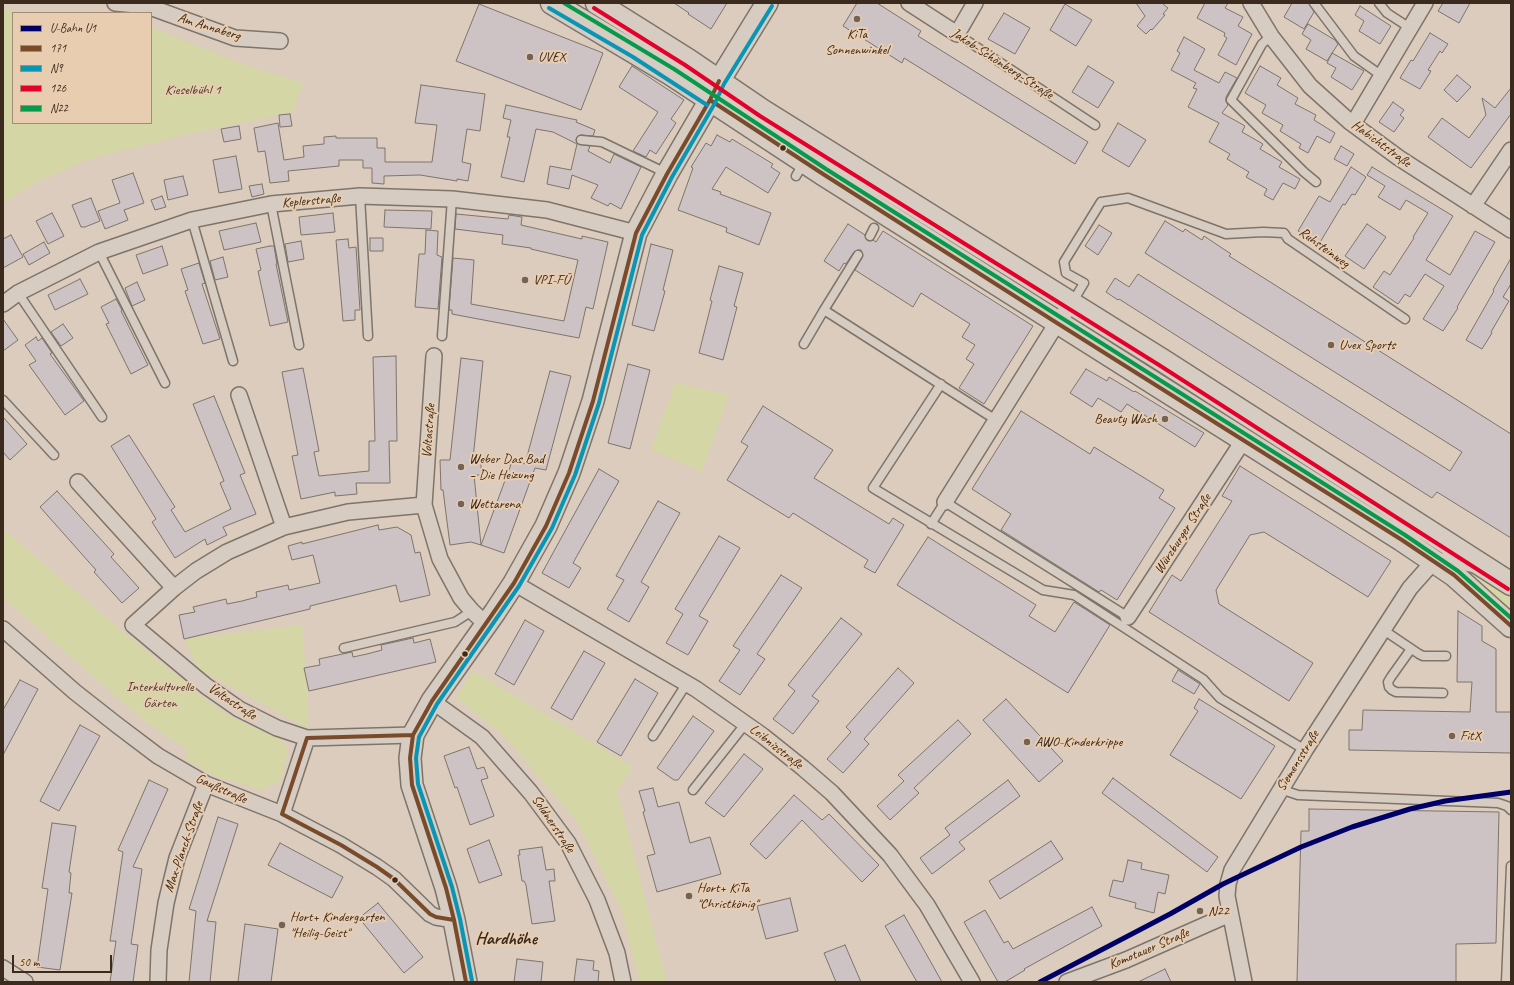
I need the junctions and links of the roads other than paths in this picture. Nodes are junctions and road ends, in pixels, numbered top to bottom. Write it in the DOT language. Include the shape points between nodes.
graph roads {
  1 [pos="115,3"];
  2 [pos="552,3"];
  3 [pos="597,3"];
  4 [pos="767,3"];
  5 [pos="909,3"];
  6 [pos="975,3"];
  7 [pos="1251,3"];
  8 [pos="1314,3"];
  9 [pos="1378,3"];
  10 [pos="1424,3"];
  11 [pos="1410,28"];
  12 [pos="957,34"];
  13 [pos="1271,36"];
  14 [pos="280,41"];
  15 [pos="1382,76"];
  16 [pos="715,90"];
  17 [pos="1353,124"];
  18 [pos="1095,125"];
  19 [pos="581,140"];
  20 [pos="1511,150"];
  21 [pos="667,174"];
  22 [pos="1316,182"];
  23 [pos="360,196"];
  24 [pos="452,200"];
  25 [pos="271,204"];
  26 [pos="1473,206"];
  27 [pos="192,220"];
  28 [pos="874,228"];
  29 [pos="1511,230"];
  30 [pos="636,233"];
  31 [pos="870,236"];
  32 [pos="99,252"];
  33 [pos="858,255"];
  34 [pos="18,293"];
  35 [pos="1072,303"];
  36 [pos="3,304"];
  37 [pos="824,310"];
  38 [pos="1405,319"];
  39 [pos="1057,323"];
  40 [pos="368,336"];
  41 [pos="442,336"];
  42 [pos="804,344"];
  43 [pos="299,345"];
  44 [pos="434,356"];
  45 [pos="233,361"];
  46 [pos="165,382"];
  47 [pos="941,384"];
  48 [pos="239,394"];
  49 [pos="3,400"];
  50 [pos="102,417"];
  51 [pos="996,420"];
  52 [pos="1243,441"];
  53 [pos="54,455"];
  54 [pos="78,482"];
  55 [pos="945,502"];
  56 [pos="424,505"];
  57 [pos="931,524"];
  58 [pos="284,527"];
  59 [pos="1434,562"];
  60 [pos="1484,567"];
  61 [pos="514,583"];
  62 [pos="1511,584"];
  63 [pos="174,588"];
  64 [pos="480,618"];
  65 [pos="1125,622"];
  66 [pos="1511,626"];
  67 [pos="3,629"];
  68 [pos="1382,629"];
  69 [pos="344,648"];
  70 [pos="1411,649"];
  71 [pos="1446,656"];
  72 [pos="687,683"];
  73 [pos="1442,693"];
  74 [pos="432,701"];
  75 [pos="746,723"];
  76 [pos="413,736"];
  77 [pos="653,736"];
  78 [pos="307,738"];
  79 [pos="1304,750"];
  80 [pos="206,784"];
  81 [pos="693,790"];
  82 [pos="1280,790"];
  83 [pos="1511,810"];
  84 [pos="282,814"];
  85 [pos="1511,866"];
  86 [pos="1230,914"];
  87 [pos="454,920"];
  88 [pos="3,968"];
  89 [pos="25,982"];
  90 [pos="158,982"];
  91 [pos="466,982"];
  92 [pos="623,982"];
  93 [pos="972,982"];
  94 [pos="1067,982"];
  95 [pos="1244,982"];
  96 [pos="1506,982"];
  1 -- 14 [label="street, Am Annaberg" via="147,6 235,38"];
  2 -- 16 [label="main road" via="636,52"];
  3 -- 16 [label="main road" via="658,40"];
  4 -- 16 [label="street"];
  5 -- 12 [label="street, Jakob-Schönberg-Straße"];
  6 -- 12 [label="street"];
  7 -- 13 [label="street, Habichtstraße"];
  8 -- 15 [label="lane" via="1354,56"];
  9 -- 11 [label="lane" via="1387,13"];
  10 -- 11 [label="street"];
  11 -- 15 [label="street"];
  12 -- 18 [label="lane, Jakob-Schönberg-Straße"];
  13 -- 17 [label="street, Habichtstraße" via="1310,86"];
  13 -- 22 [label="lane" via="1262,44 1231,100"];
  15 -- 17 [label="street"];
  16 -- 21 [label="street"];
  16 -- 35 [label="main road" via="769,114"];
  16 -- 39 [label="main road" via="800,169"];
  17 -- 26 [label="street, Habichtstraße" via="1399,158"];
  19 -- 21 [label="lane" via="602,142"];
  20 -- 26 [label="street"];
  21 -- 30 [label="street"];
  23 -- 24 [label="street, Keplerstraße"];
  23 -- 25 [label="street, Keplerstraße"];
  23 -- 40 [label="lane"];
  24 -- 30 [label="street, Keplerstraße" via="547,210"];
  24 -- 41 [label="lane"];
  25 -- 27 [label="street, Keplerstraße"];
  25 -- 43 [label="lane"];
  26 -- 29 [label="street, Habichtstraße"];
  27 -- 32 [label="street, Keplerstraße"];
  27 -- 45 [label="lane"];
  28 -- 31 [label="lane"];
  30 -- 61 [label="street" via="601,371 577,452 546,526"];
  32 -- 34 [label="street, Keplerstraße"];
  32 -- 46 [label="lane"];
  33 -- 37 [label="lane"];
  34 -- 36 [label="street, Keplerstraße"];
  34 -- 50 [label="lane"];
  35 -- 38 [label="lane, Ruhsteinweg" via="1084,283 1066,274 1064,262 1101,202 1128,198 1226,234 1284,233 1288,239"];
  35 -- 39 [label="street"];
  35 -- 60 [label="main road"];
  37 -- 42 [label="lane"];
  37 -- 47 [label="lane"];
  39 -- 51 [label="street"];
  39 -- 52 [label="main road"];
  44 -- 56 [label="street, Voltastraße"];
  47 -- 51 [label="lane"];
  47 -- 57 [label="lane" via="873,488"];
  48 -- 58 [label="street"];
  49 -- 53 [label="lane"];
  51 -- 55 [label="street"];
  52 -- 59 [label="main road"];
  52 -- 65 [label="street, Würzburger Straße"];
  54 -- 63 [label="street"];
  55 -- 57 [label="lane"];
  55 -- 65 [label="lane"];
  56 -- 58 [label="street, Voltastraße" via="348,512"];
  56 -- 64 [label="street, Voltastraße" via="440,559 462,598"];
  57 -- 65 [label="lane" via="1043,590 1074,595"];
  58 -- 63 [label="street, Voltastraße" via="227,552"];
  59 -- 60 [label="street" via="1455,561"];
  59 -- 66 [label="main road" via="1454,575"];
  59 -- 68 [label="street, Siemensstraße" via="1410,588"];
  60 -- 62 [label="main road"];
  61 -- 64 [label="street"];
  61 -- 72 [label="street, Leibnizstraße"];
  63 -- 78 [label="street, Voltastraße" via="133,625 206,686 239,709 277,728"];
  64 -- 69 [label="lane"];
  64 -- 74 [label="street"];
  65 -- 79 [label="lane" via="1203,679 1220,698"];
  67 -- 80 [label="street, Gaußstraße" via="117,725 158,756"];
  68 -- 70 [label="lane"];
  68 -- 79 [label="street, Siemensstraße"];
  70 -- 71 [label="lane" via="1423,656"];
  70 -- 73 [label="lane" via="1388,682 1389,687 1396,692"];
  72 -- 75 [label="street, Leibnizstraße"];
  72 -- 77 [label="lane"];
  74 -- 76 [label="street"];
  74 -- 92 [label="street, Soldnerstraße" via="482,736 532,793 568,843 597,900 617,953"];
  75 -- 81 [label="lane"];
  75 -- 93 [label="street, Leibnizstraße" via="832,793 890,855 927,904"];
  76 -- 78 [label="street, Voltastraße"];
  76 -- 87 [label="street" via="410,758 412,785 442,874"];
  78 -- 84 [label="street"];
  79 -- 82 [label="street, Siemensstraße"];
  80 -- 84 [label="street, Gaußstraße"];
  80 -- 90 [label="street, Max-Planck-Straße" via="177,858 166,903 159,950"];
  82 -- 83 [label="lane" via="1298,795 1498,804"];
  82 -- 86 [label="street, Siemensstraße" via="1232,870 1227,896"];
  84 -- 87 [label="street, Gaußstraße" via="377,867 394,879 430,914"];
  85 -- 96 [label="lane"];
  86 -- 94 [label="street, Komotauer Straße" via="1126,960"];
  86 -- 95 [label="street, Siemensstraße"];
  87 -- 91 [label="street"];
  88 -- 89 [label="street"];
}
